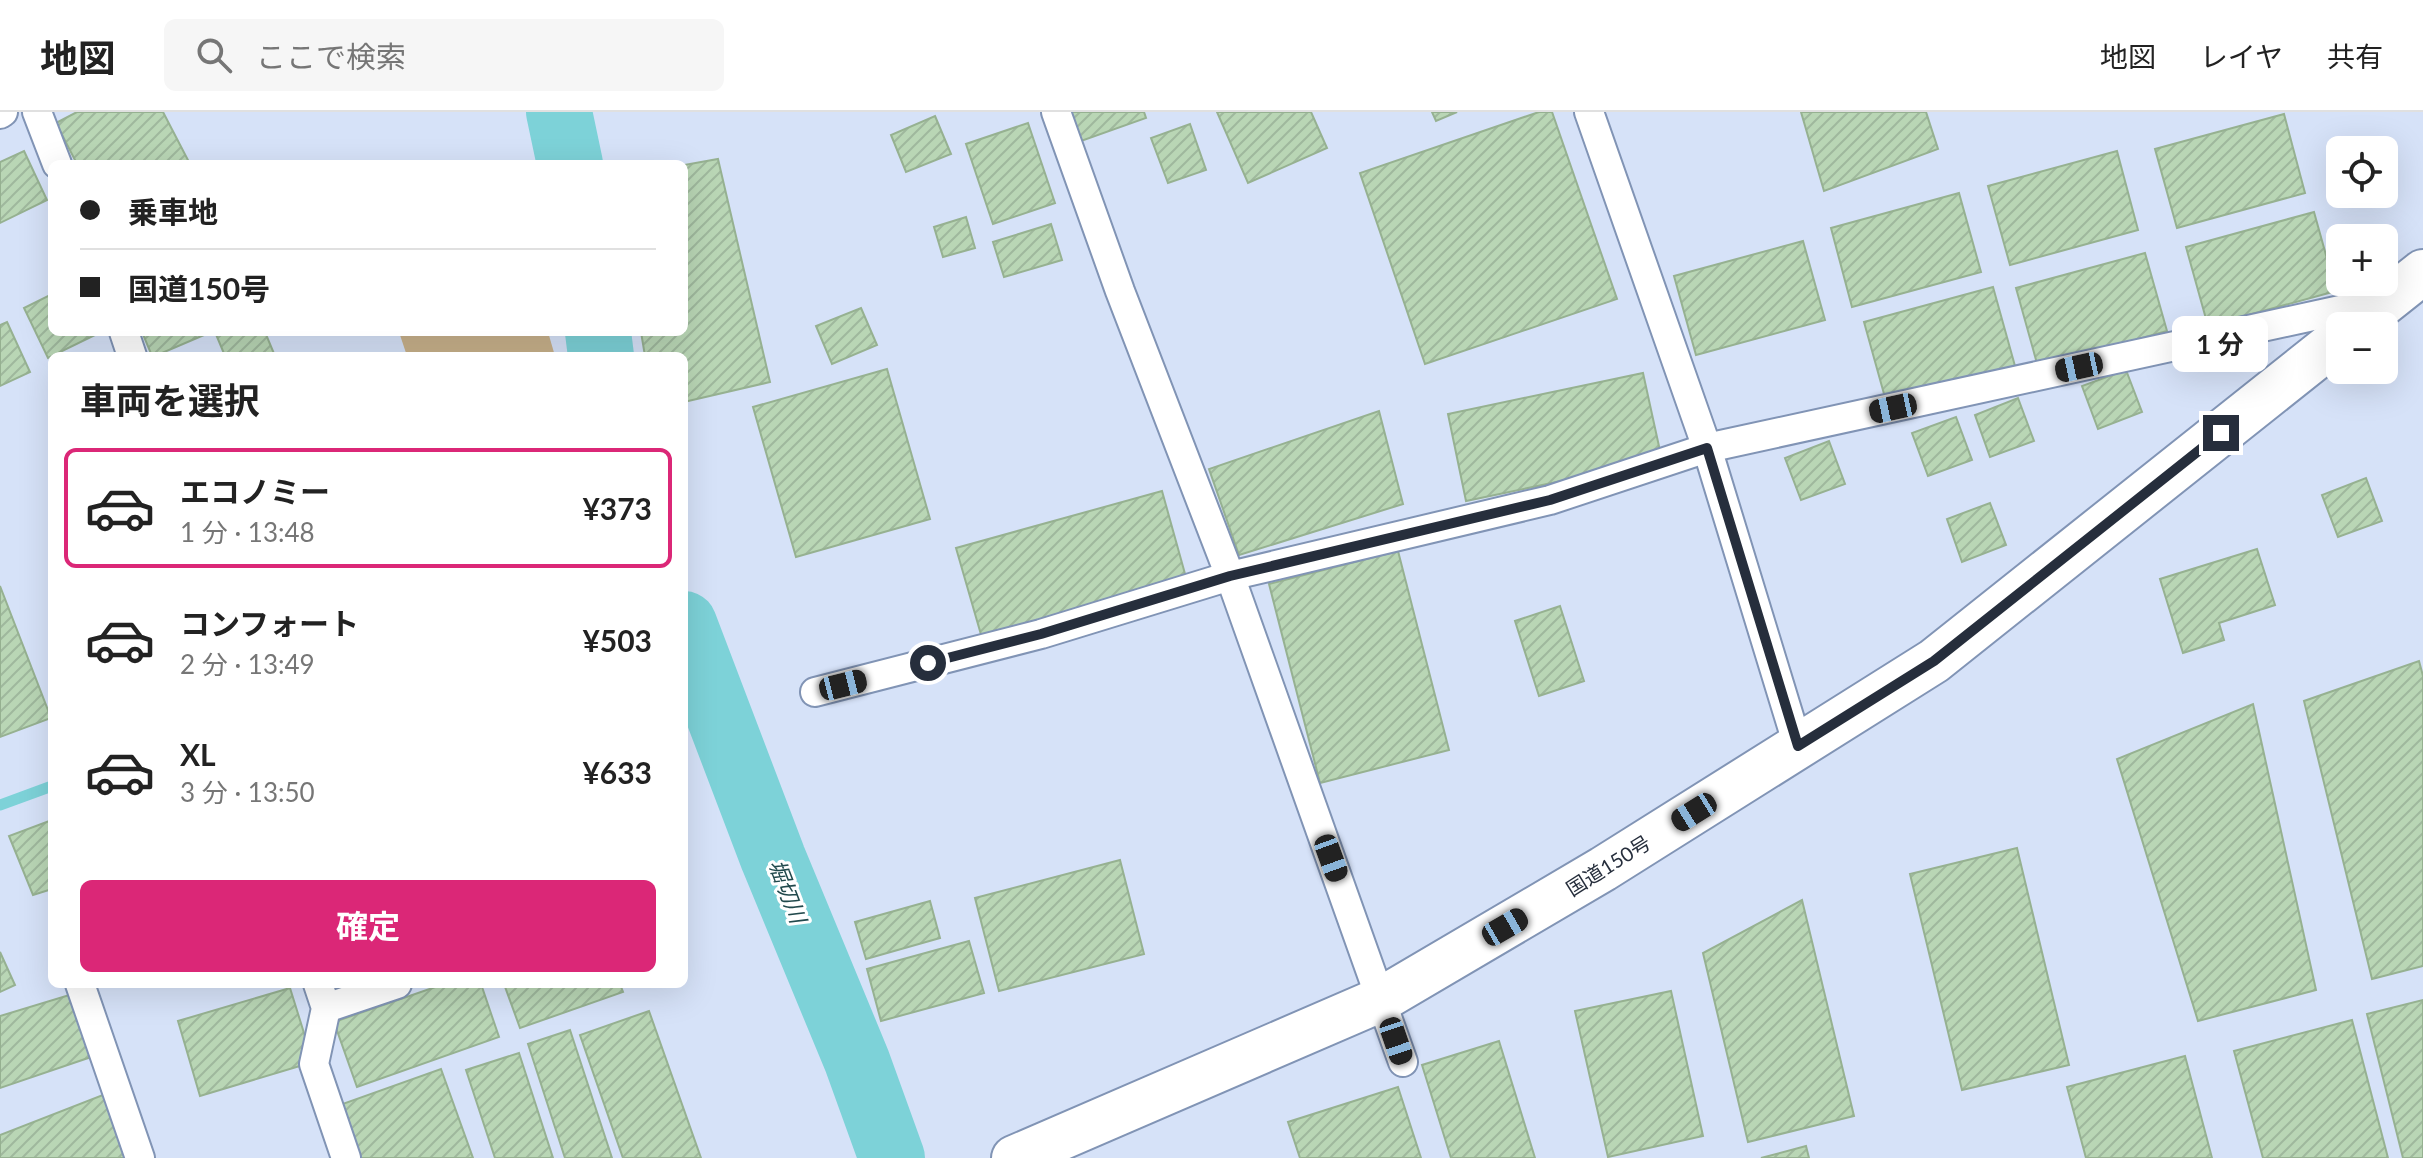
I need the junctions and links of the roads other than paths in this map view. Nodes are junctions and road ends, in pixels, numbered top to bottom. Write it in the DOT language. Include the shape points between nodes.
graph roads {
  1 [pos="37,112"];
  2 [pos="1056,112"];
  3 [pos="1589,112"];
  4 [pos="55,160"];
  5 [pos="2423,272"];
  6 [pos="2389,299"];
  7 [pos="2373,312"];
  8 [pos="2326,349"];
  9 [pos="1707,448"];
  10 [pos="1230,576"];
  11 [pos="815,692"];
  12 [pos="1798,746"];
  13 [pos="81,988"];
  14 [pos="372,988"];
  15 [pos="322,996"];
  16 [pos="1382,999"];
  17 [pos="1403,1062"];
  18 [pos="140,1158"];
  19 [pos="346,1158"];
  20 [pos="1014,1158"];
  1 -- 4 [label="street"];
  2 -- 10 [label="street"];
  3 -- 9 [label="street"];
  5 -- 6 [label="highway"];
  6 -- 7 [label="highway"];
  6 -- 9 [label="street"];
  8 -- 12 [label="highway, 国道150号" via="1934,661"];
  9 -- 10 [label="street" via="1550,500"];
  9 -- 12 [label="street"];
  10 -- 11 [label="street" via="1041,634"];
  10 -- 16 [label="street"];
  12 -- 16 [label="highway, 国道150号"];
  13 -- 18 [label="street"];
  14 -- 15 [label="street"];
  15 -- 19 [label="street" via="314,1064"];
  16 -- 17 [label="street"];
  16 -- 20 [label="highway, 国道150号"];
}
